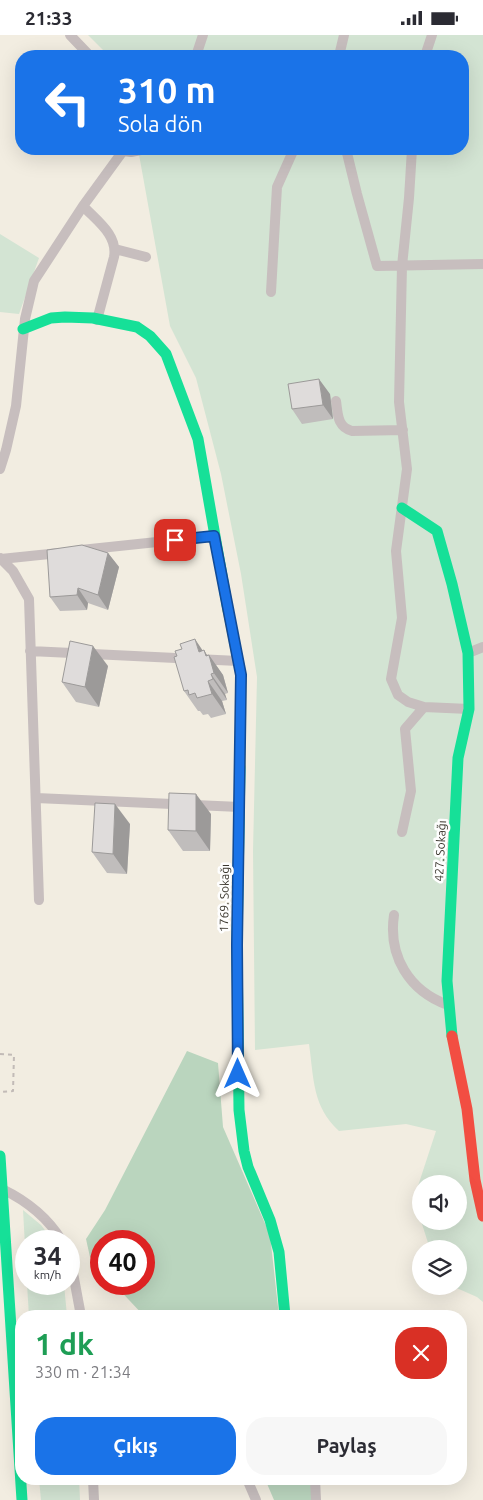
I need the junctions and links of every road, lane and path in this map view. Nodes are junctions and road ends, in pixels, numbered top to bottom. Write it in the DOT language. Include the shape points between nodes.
graph roads {
  1 [pos="70,35"];
  2 [pos="202,35"];
  3 [pos="344,35"];
  4 [pos="432,35"];
  5 [pos="84,50"];
  6 [pos="198,50"];
  7 [pos="340,50"];
  8 [pos="428,50"];
  9 [pos="119,155"];
  10 [pos="291,155"];
  11 [pos="347,155"];
  12 [pos="412,155"];
  13 [pos="83,206"];
  14 [pos="115,249"];
  15 [pos="146,257"];
  16 [pos="483,264"];
  17 [pos="402,266"];
  18 [pos="271,293"];
  19 [pos="97,319"];
  20 [pos="24,329"];
  21 [pos="336,401"];
  22 [pos="402,430"];
  23 [pos="0,469"];
  24 [pos="402,508"];
  25 [pos="214,536"];
  26 [pos="1,558"];
  27 [pos="483,647"];
  28 [pos="30,651"];
  29 [pos="468,653"];
  30 [pos="238,661"];
  31 [pos="424,707"];
  32 [pos="469,709"];
  33 [pos="36,798"];
  34 [pos="240,807"];
  35 [pos="402,832"];
  36 [pos="39,900"];
  37 [pos="394,915"];
  38 [pos="448,1005"];
  39 [pos="0,1053"];
  40 [pos="0,1092"];
  41 [pos="0,1156"];
  42 [pos="2,1189"];
  43 [pos="483,1216"];
  44 [pos="54,1230"];
  45 [pos="78,1295"];
  46 [pos="80,1310"];
  47 [pos="284,1310"];
  48 [pos="15,1391"];
  49 [pos="21,1485"];
  50 [pos="93,1485"];
  51 [pos="250,1485"];
  52 [pos="315,1485"];
  53 [pos="22,1500"];
  54 [pos="94,1500"];
  55 [pos="256,1500"];
  56 [pos="316,1500"];
  1 -- 5 [label="street"];
  2 -- 6 [label="street"];
  3 -- 7 [label="street"];
  4 -- 8 [label="street"];
  9 -- 13 [label="street"];
  10 -- 18 [label="street" via="277,187"];
  11 -- 17 [label="street" via="377,266"];
  12 -- 17 [label="street"];
  13 -- 14 [label="street" via="112,237"];
  13 -- 20 [label="street" via="34,281"];
  14 -- 15 [label="street"];
  14 -- 19 [label="street"];
  16 -- 17 [label="street"];
  17 -- 22 [label="street" via="399,402"];
  19 -- 20 [label="main road, 1769. Sokağı" via="62,316 42,320"];
  19 -- 25 [label="main road, 1769. Sokağı" via="136,327 150,336 166,354 198,439"];
  20 -- 23 [label="street" via="16,406"];
  21 -- 22 [label="street" via="339,419 347,430"];
  22 -- 24 [label="street" via="408,469"];
  24 -- 29 [label="main road, 427. Sokağı" via="437,531"];
  24 -- 31 [label="street" via="396,551 402,618 391,679 402,699"];
  25 -- 26 [label="street"];
  25 -- 30 [label="main road, 1769. Sokağı"];
  26 -- 28 [label="street" via="29,599"];
  27 -- 29 [label="street"];
  28 -- 30 [label="street"];
  28 -- 33 [label="street"];
  29 -- 32 [label="main road, 427. Sokağı"];
  30 -- 34 [label="main road, 1769. Sokağı" via="241,675"];
  31 -- 32 [label="street"];
  31 -- 35 [label="street" via="405,729 411,791"];
  32 -- 38 [label="main road, 427. Sokağı" via="458,758 447,957"];
  33 -- 34 [label="street"];
  33 -- 36 [label="street"];
  34 -- 47 [label="main road, 1769. Sokağı" via="237,945 239,1110 248,1167 270,1220 278,1252"];
  37 -- 38 [label="street" via="394,943 403,970 422,991"];
  38 -- 43 [label="main road, 427. Sokağı"];
  39 -- 40 [label="path" via="14,1055 13,1091"];
  41 -- 42 [label="main road"];
  42 -- 44 [label="street" via="35,1209"];
  42 -- 48 [label="main road"];
  45 -- 46 [label="street"];
  49 -- 53 [label="main road"];
  50 -- 54 [label="street"];
  51 -- 55 [label="street"];
  52 -- 56 [label="street"];
}
